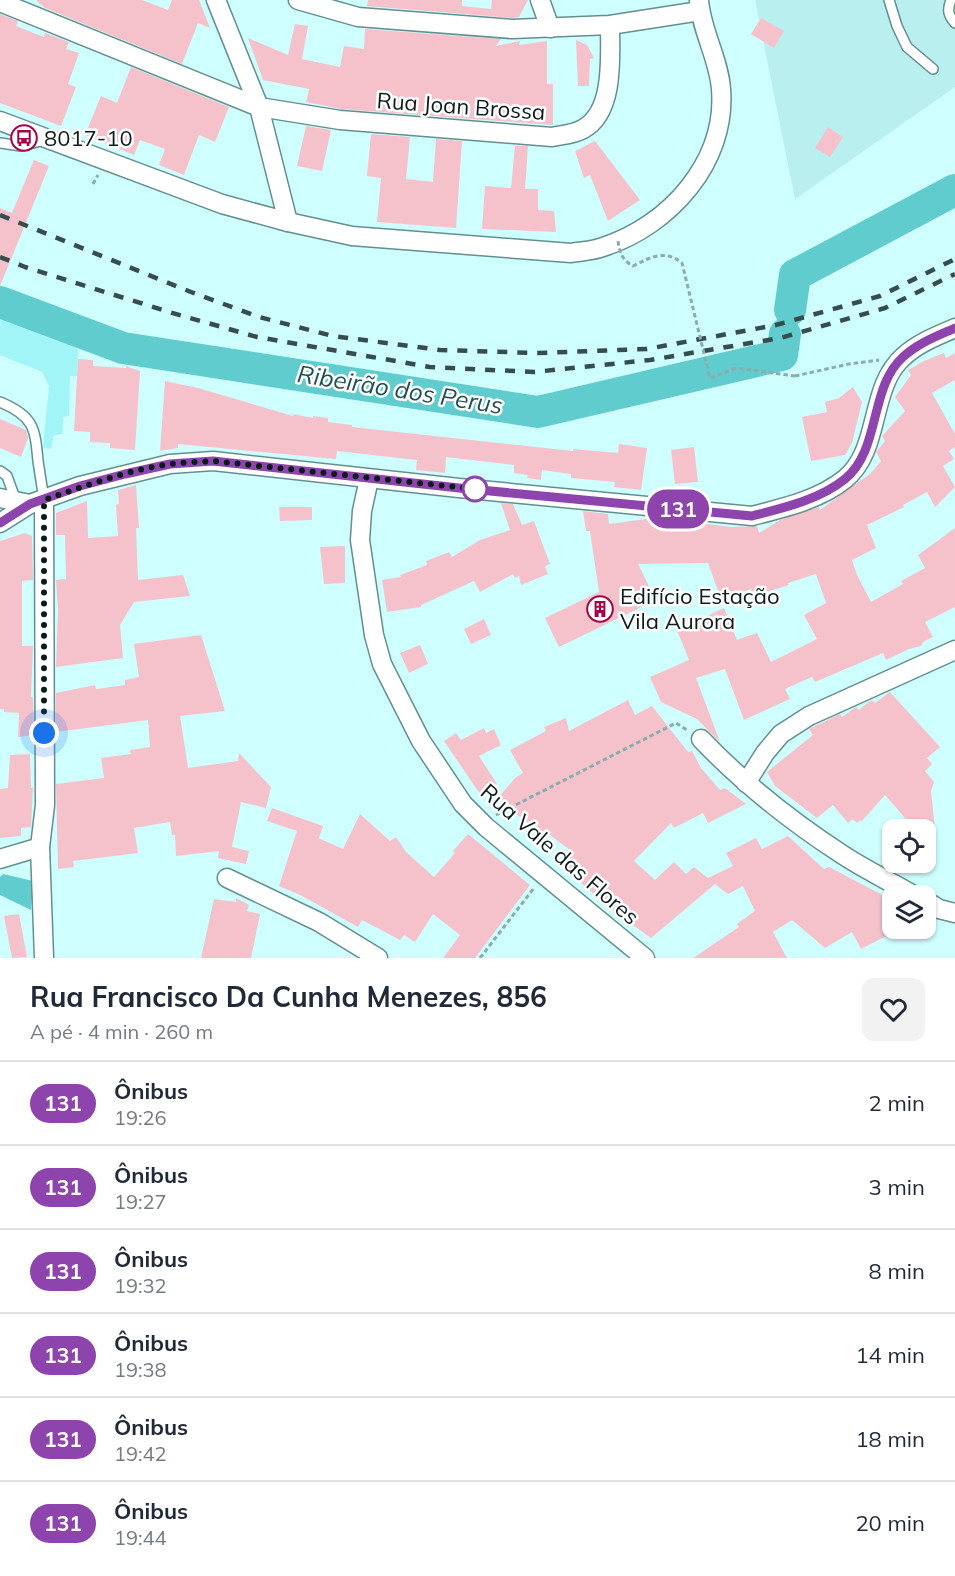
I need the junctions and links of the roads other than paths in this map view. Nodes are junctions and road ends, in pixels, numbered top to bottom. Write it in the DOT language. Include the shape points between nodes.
graph roads {
  1 [pos="216,0"];
  2 [pos="298,0"];
  3 [pos="540,0"];
  4 [pos="889,0"];
  5 [pos="951,0"];
  6 [pos="0,2"];
  7 [pos="699,6"];
  8 [pos="955,23"];
  9 [pos="610,25"];
  10 [pos="550,28"];
  11 [pos="933,69"];
  12 [pos="260,107"];
  13 [pos="0,121"];
  14 [pos="48,140"];
  15 [pos="0,143"];
  16 [pos="288,222"];
  17 [pos="955,328"];
  18 [pos="0,402"];
  19 [pos="0,471"];
  20 [pos="369,479"];
  21 [pos="23,501"];
  22 [pos="0,523"];
  23 [pos="955,650"];
  24 [pos="701,739"];
  25 [pos="746,783"];
  26 [pos="40,847"];
  27 [pos="0,859"];
  28 [pos="227,878"];
  29 [pos="896,885"];
  30 [pos="936,907"];
  31 [pos="955,913"];
  32 [pos="44,958"];
  33 [pos="378,958"];
  34 [pos="645,958"];
  1 -- 12 [label="street"];
  2 -- 10 [label="street" via="358,17 512,29"];
  3 -- 10 [label="street"];
  4 -- 11 [label="lane" via="908,47"];
  5 -- 8 [label="lane" via="949,16"];
  6 -- 12 [label="street, Rua Joan Brossa"];
  7 -- 9 [label="street"];
  7 -- 16 [label="street" via="721,88 722,112 712,151 698,177 669,210 640,231 603,248 571,253 352,236"];
  9 -- 10 [label="street"];
  9 -- 12 [label="street, Rua Joan Brossa" via="610,72 602,105 585,129 565,135 387,125"];
  12 -- 16 [label="street"];
  13 -- 14 [label="street"];
  14 -- 15 [label="lane" via="21,146"];
  14 -- 16 [label="street" via="222,204"];
  17 -- 20 [label="street" via="923,342 902,357 891,372 863,456 846,478 819,494 752,516"];
  18 -- 21 [label="lane" via="22,414 35,432"];
  19 -- 21 [label="lane"];
  20 -- 21 [label="street" via="213,461 170,464"];
  20 -- 34 [label="street, Rua Vale das Flores" via="360,540 374,635 382,664 421,741 481,822"];
  21 -- 22 [label="street"];
  21 -- 26 [label="street" via="45,805"];
  23 -- 25 [label="street" via="809,716 781,734"];
  24 -- 25 [label="street"];
  25 -- 29 [label="street" via="792,820"];
  26 -- 27 [label="street"];
  26 -- 32 [label="street"];
  28 -- 33 [label="street" via="319,922"];
  30 -- 31 [label="street"];
}
